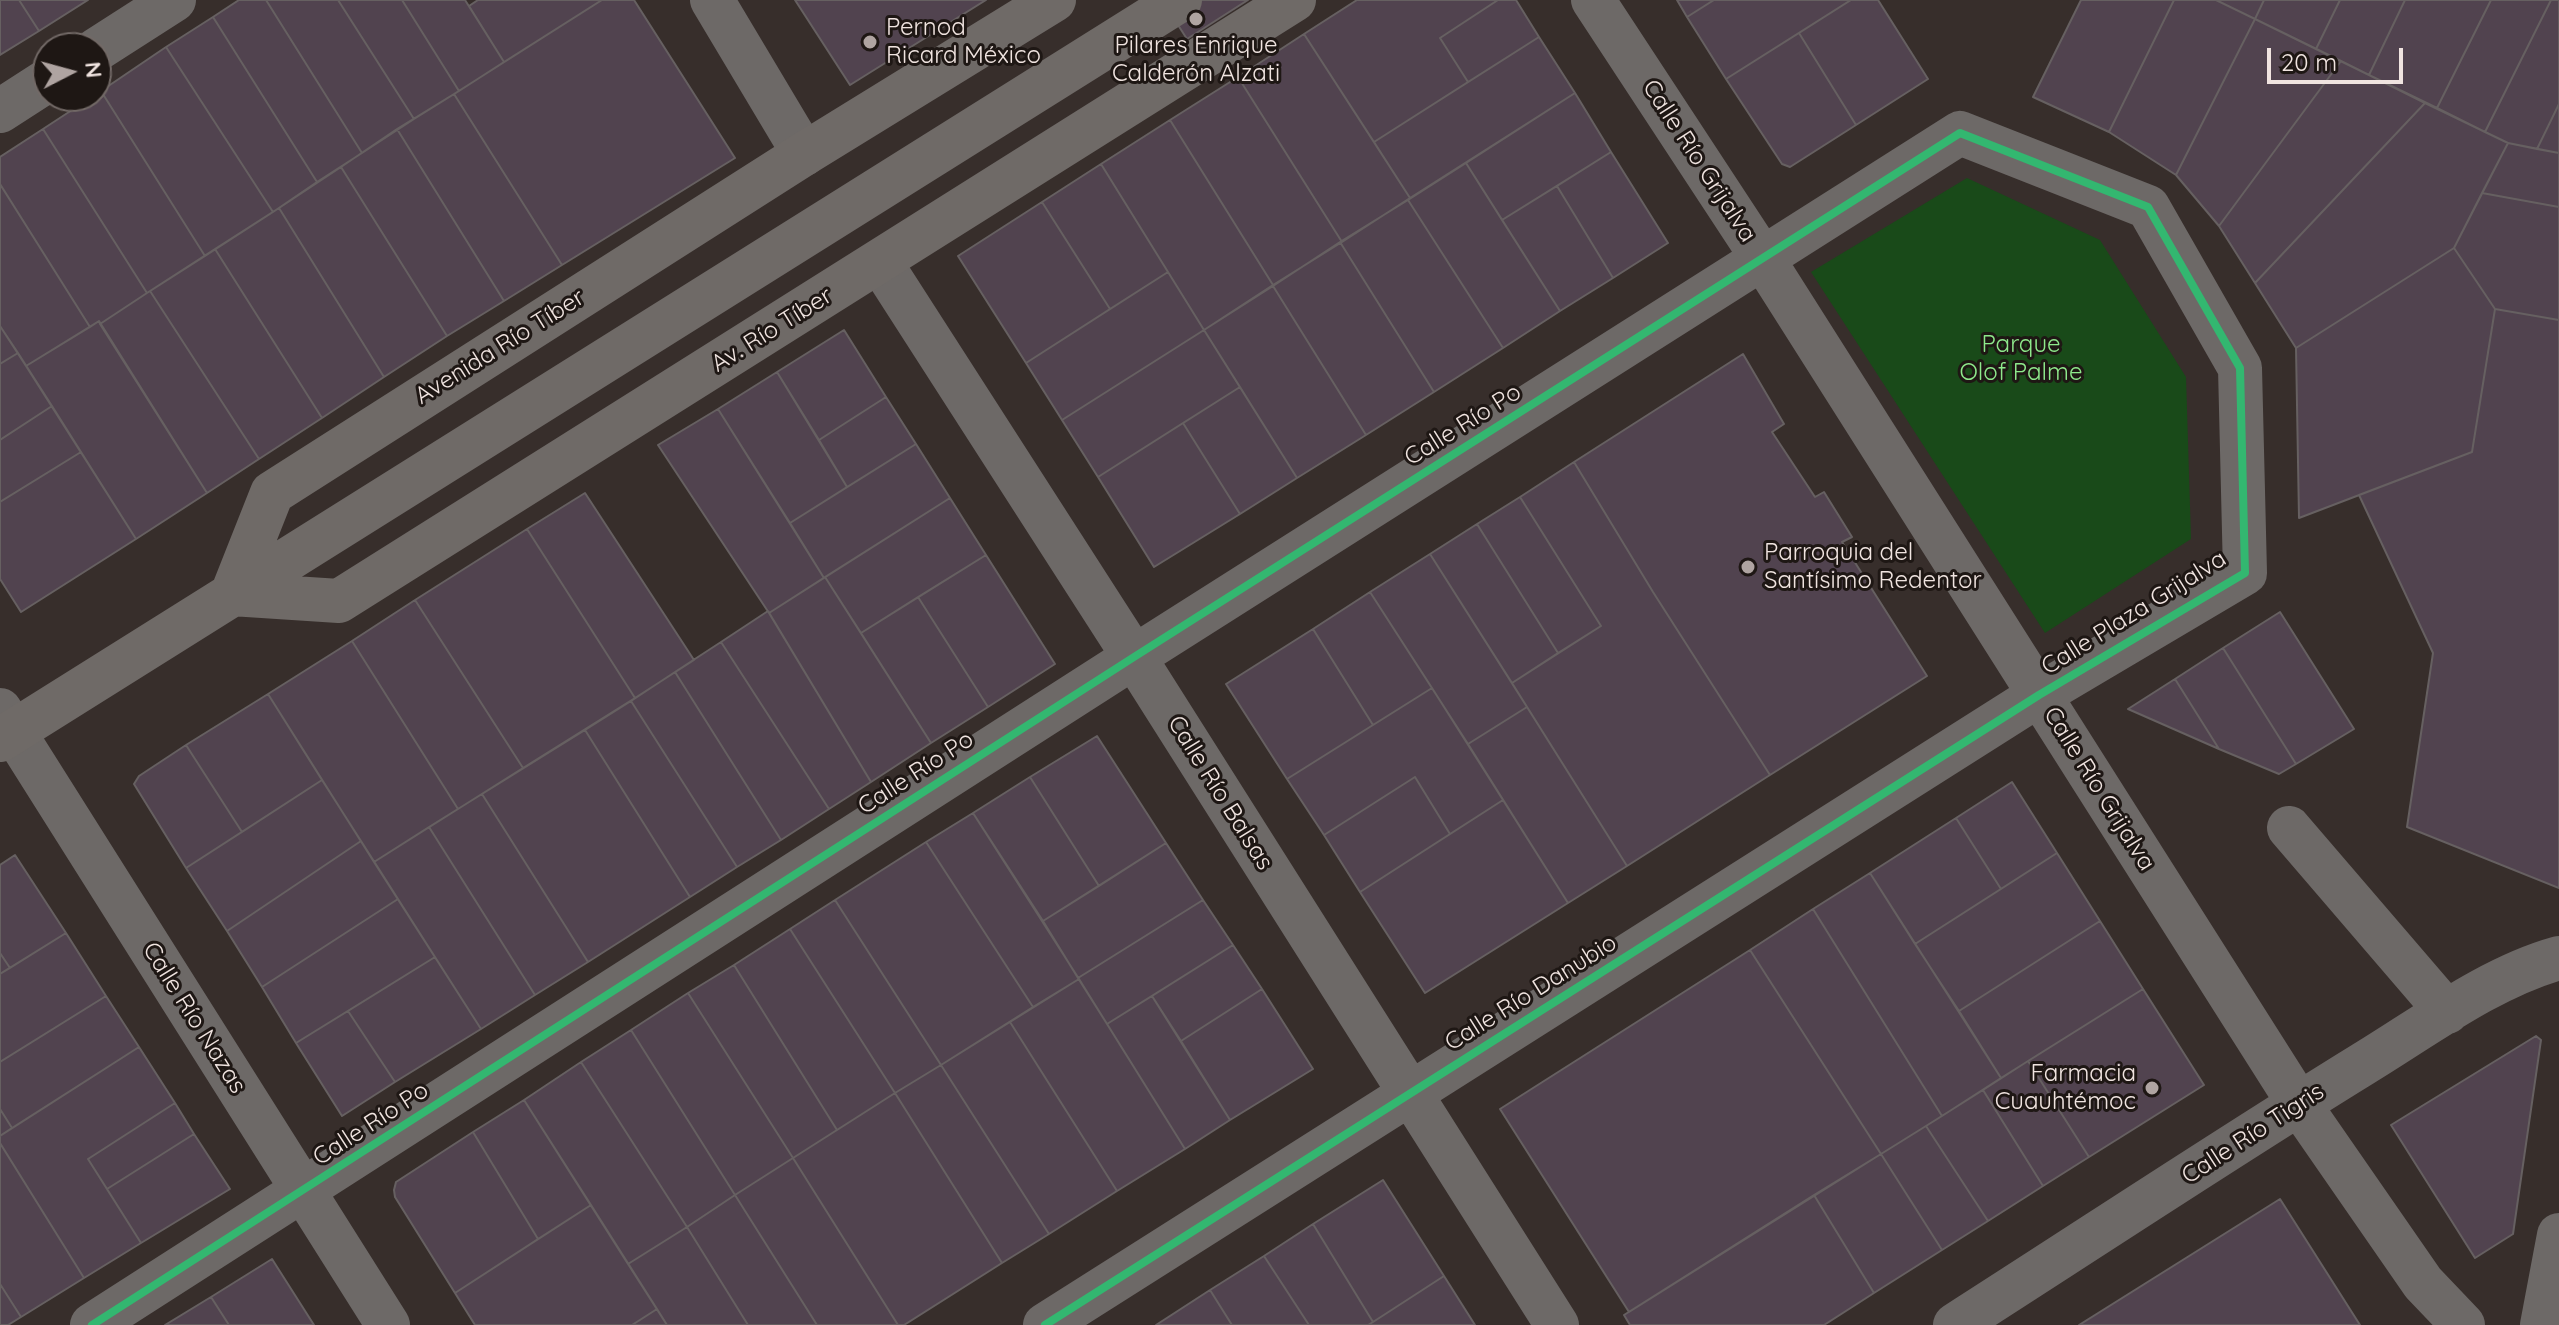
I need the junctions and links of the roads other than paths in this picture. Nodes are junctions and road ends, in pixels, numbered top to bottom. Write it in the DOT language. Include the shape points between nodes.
graph roads {
  1 [pos="174,0"];
  2 [pos="712,0"];
  3 [pos="1054,0"];
  4 [pos="1180,0"];
  5 [pos="1294,0"];
  6 [pos="1593,0"];
  7 [pos="112,40"];
  8 [pos="32,90"];
  9 [pos="0,111"];
  10 [pos="804,154"];
  11 [pos="1763,259"];
  12 [pos="880,262"];
  13 [pos="232,594"];
  14 [pos="1134,657"];
  15 [pos="2039,695"];
  16 [pos="5,727"];
  17 [pos="2289,828"];
  18 [pos="2559,958"];
  19 [pos="2447,1012"];
  20 [pos="1409,1094"];
  21 [pos="2299,1104"];
  22 [pos="303,1191"];
  23 [pos="2559,1235"];
  24 [pos="92,1325"];
  25 [pos="388,1325"];
  26 [pos="1045,1325"];
  27 [pos="1557,1325"];
  28 [pos="1955,1325"];
  29 [pos="2463,1325"];
  30 [pos="2542,1325"];
  1 -- 7 [label="street"];
  2 -- 10 [label="street"];
  3 -- 10 [label="main road, Avenida Río Tíber"];
  4 -- 13 [label="main road"];
  5 -- 12 [label="main road, Av. Río Tíber"];
  6 -- 11 [label="street, Calle Río Grijalva"];
  8 -- 9 [label="street"];
  10 -- 13 [label="main road, Avenida Río Tíber" via="272,493"];
  11 -- 14 [label="street, Calle Río Po"];
  11 -- 15 [label="street, Calle Río Grijalva"];
  11 -- 15 [label="street, Calle Plaza Grijalva" via="1960,133 2148,207 2240,368 2245,573"];
  12 -- 13 [label="main road, Av. Río Tíber" via="339,601"];
  12 -- 14 [label="street, Calle Río Balsas"];
  13 -- 16 [label="main road"];
  14 -- 20 [label="street, Calle Río Balsas"];
  14 -- 22 [label="street, Calle Río Po"];
  15 -- 20 [label="street, Calle Río Danubio"];
  15 -- 21 [label="street, Calle Río Grijalva"];
  16 -- 22 [label="street, Calle Río Nazas"];
  17 -- 19 [label="street"];
  18 -- 19 [label="street, Calle Río Tigris" via="2527,967"];
  19 -- 21 [label="street, Calle Río Tigris"];
  20 -- 26 [label="street, Calle Río Danubio"];
  20 -- 27 [label="street, Calle Río Balsas"];
  21 -- 28 [label="street, Calle Río Tigris"];
  21 -- 29 [label="street, Calle Río Grijalva" via="2423,1283"];
  22 -- 24 [label="street, Calle Río Po"];
  22 -- 25 [label="street, Calle Río Nazas"];
  23 -- 30 [label="street"];
}
